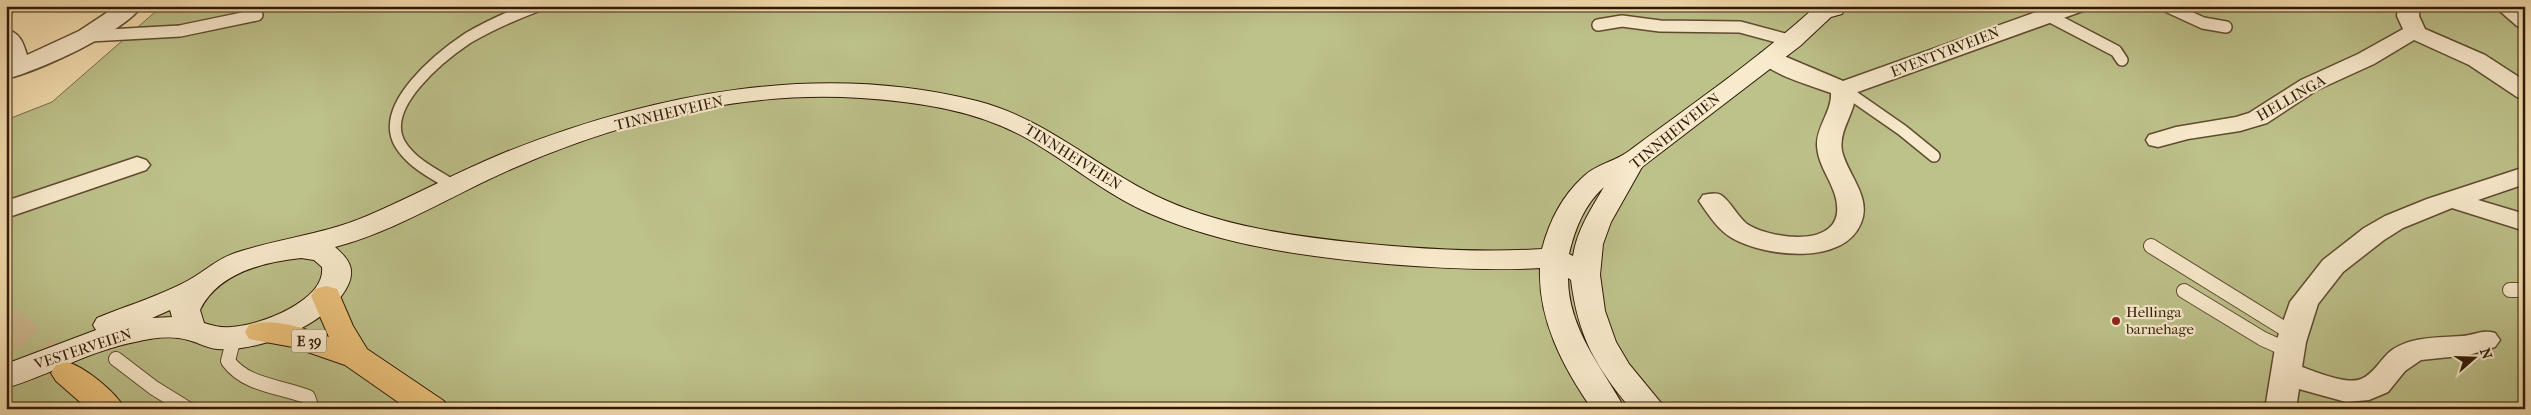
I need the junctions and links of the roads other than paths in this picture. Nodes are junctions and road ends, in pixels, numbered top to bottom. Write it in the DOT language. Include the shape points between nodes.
graph roads {
  1 [pos="131,6"];
  2 [pos="537,6"];
  3 [pos="2075,6"];
  4 [pos="2166,6"];
  5 [pos="2409,6"];
  6 [pos="2505,6"];
  7 [pos="1826,8"];
  8 [pos="2047,15"];
  9 [pos="257,16"];
  10 [pos="2525,21"];
  11 [pos="1598,25"];
  12 [pos="2226,27"];
  13 [pos="2416,33"];
  14 [pos="6,36"];
  15 [pos="90,36"];
  16 [pos="1792,41"];
  17 [pos="1769,58"];
  18 [pos="2122,60"];
  19 [pos="13,69"];
  20 [pos="1843,89"];
  21 [pos="2525,92"];
  22 [pos="2158,140"];
  23 [pos="1934,156"];
  24 [pos="1631,162"];
  25 [pos="137,165"];
  26 [pos="2525,175"];
  27 [pos="454,186"];
  28 [pos="427,200"];
  29 [pos="1712,200"];
  30 [pos="2452,200"];
  31 [pos="6,210"];
  32 [pos="2525,223"];
  33 [pos="2151,246"];
  34 [pos="290,249"];
  35 [pos="1553,270"];
  36 [pos="1585,275"];
  37 [pos="332,284"];
  38 [pos="201,286"];
  39 [pos="2510,290"];
  40 [pos="2525,290"];
  41 [pos="2184,291"];
  42 [pos="191,330"];
  43 [pos="247,335"];
  44 [pos="2485,340"];
  45 [pos="2290,352"];
  46 [pos="356,356"];
  47 [pos="116,359"];
  48 [pos="6,363"];
  49 [pos="67,373"];
  50 [pos="6,377"];
  51 [pos="108,409"];
  52 [pos="188,409"];
  53 [pos="312,409"];
  54 [pos="432,409"];
  55 [pos="1609,409"];
  56 [pos="1650,409"];
  57 [pos="2280,409"];
  1 -- 15 [label="street"];
  2 -- 27 [label="lane" via="492,25 452,48 427,69 399,108 395,127 401,144 410,155"];
  3 -- 8 [label="street, EVENTYRVEIEN"];
  4 -- 12 [label="lane" via="2205,24"];
  5 -- 13 [label="street" via="2408,16"];
  6 -- 10 [label="street"];
  7 -- 16 [label="street, TINNHEIVEIEN"];
  8 -- 18 [label="lane" via="2116,51"];
  8 -- 20 [label="street, EVENTYRVEIEN"];
  9 -- 15 [label="lane" via="180,31"];
  11 -- 16 [label="lane" via="1622,21 1660,26 1740,27"];
  13 -- 21 [label="street" via="2477,60"];
  13 -- 22 [label="street, HELLINGA" via="2309,85 2258,118"];
  14 -- 19 [label="street" via="12,42"];
  15 -- 19 [label="street"];
  16 -- 17 [label="street, TINNHEIVEIEN"];
  17 -- 20 [label="street"];
  17 -- 24 [label="street, TINNHEIVEIEN"];
  20 -- 23 [label="lane"];
  20 -- 29 [label="street" via="1841,109 1829,136 1830,151 1848,194 1848,222 1843,231 1832,238 1801,245 1757,239 1740,231"];
  24 -- 35 [label="street" via="1600,176 1585,189 1559,232"];
  24 -- 36 [label="street, TINNHEIVEIEN" via="1597,222 1589,244"];
  25 -- 31 [label="street"];
  26 -- 30 [label="street"];
  27 -- 28 [label="street, TINNHEIVEIEN"];
  27 -- 35 [label="street, TINNHEIVEIEN" via="552,144 641,117 706,102 801,91 891,92 974,107 1016,122 1048,138 1129,193 1165,211 1207,226 1318,247"];
  28 -- 34 [label="street, TINNHEIVEIEN" via="354,232"];
  28 -- 37 [label="street, TINNHEIVEIEN" via="353,252"];
  30 -- 32 [label="street"];
  30 -- 45 [label="street" via="2394,222 2333,266 2304,302"];
  33 -- 45 [label="lane"];
  34 -- 37 [label="street" via="325,253 335,261"];
  34 -- 38 [label="street" via="271,251 239,262 215,274"];
  35 -- 36 [label="street, TINNHEIVEIEN"];
  35 -- 55 [label="street" via="1559,310 1569,344 1587,380"];
  36 -- 56 [label="street" via="1590,311 1601,342 1617,371"];
  37 -- 43 [label="street, TINNHEIVEIEN" via="297,317"];
  37 -- 46 [label="highway, E 39" via="338,326"];
  38 -- 42 [label="street" via="184,310 185,321"];
  38 -- 48 [label="street"];
  39 -- 40 [label="lane"];
  41 -- 45 [label="lane"];
  42 -- 43 [label="street, VESTERVEIEN" via="210,336"];
  42 -- 50 [label="street, VESTERVEIEN" via="154,329 110,338"];
  43 -- 46 [label="highway, E 39" via="296,338"];
  43 -- 53 [label="lane" via="228,361 236,372 308,397"];
  44 -- 45 [label="street" via="2477,344 2415,351 2395,360 2376,386 2359,393 2332,387"];
  45 -- 57 [label="street"];
  46 -- 54 [label="highway, E 39"];
  47 -- 52 [label="lane"];
  49 -- 51 [label="highway, VESTERVEIEN"];
}
